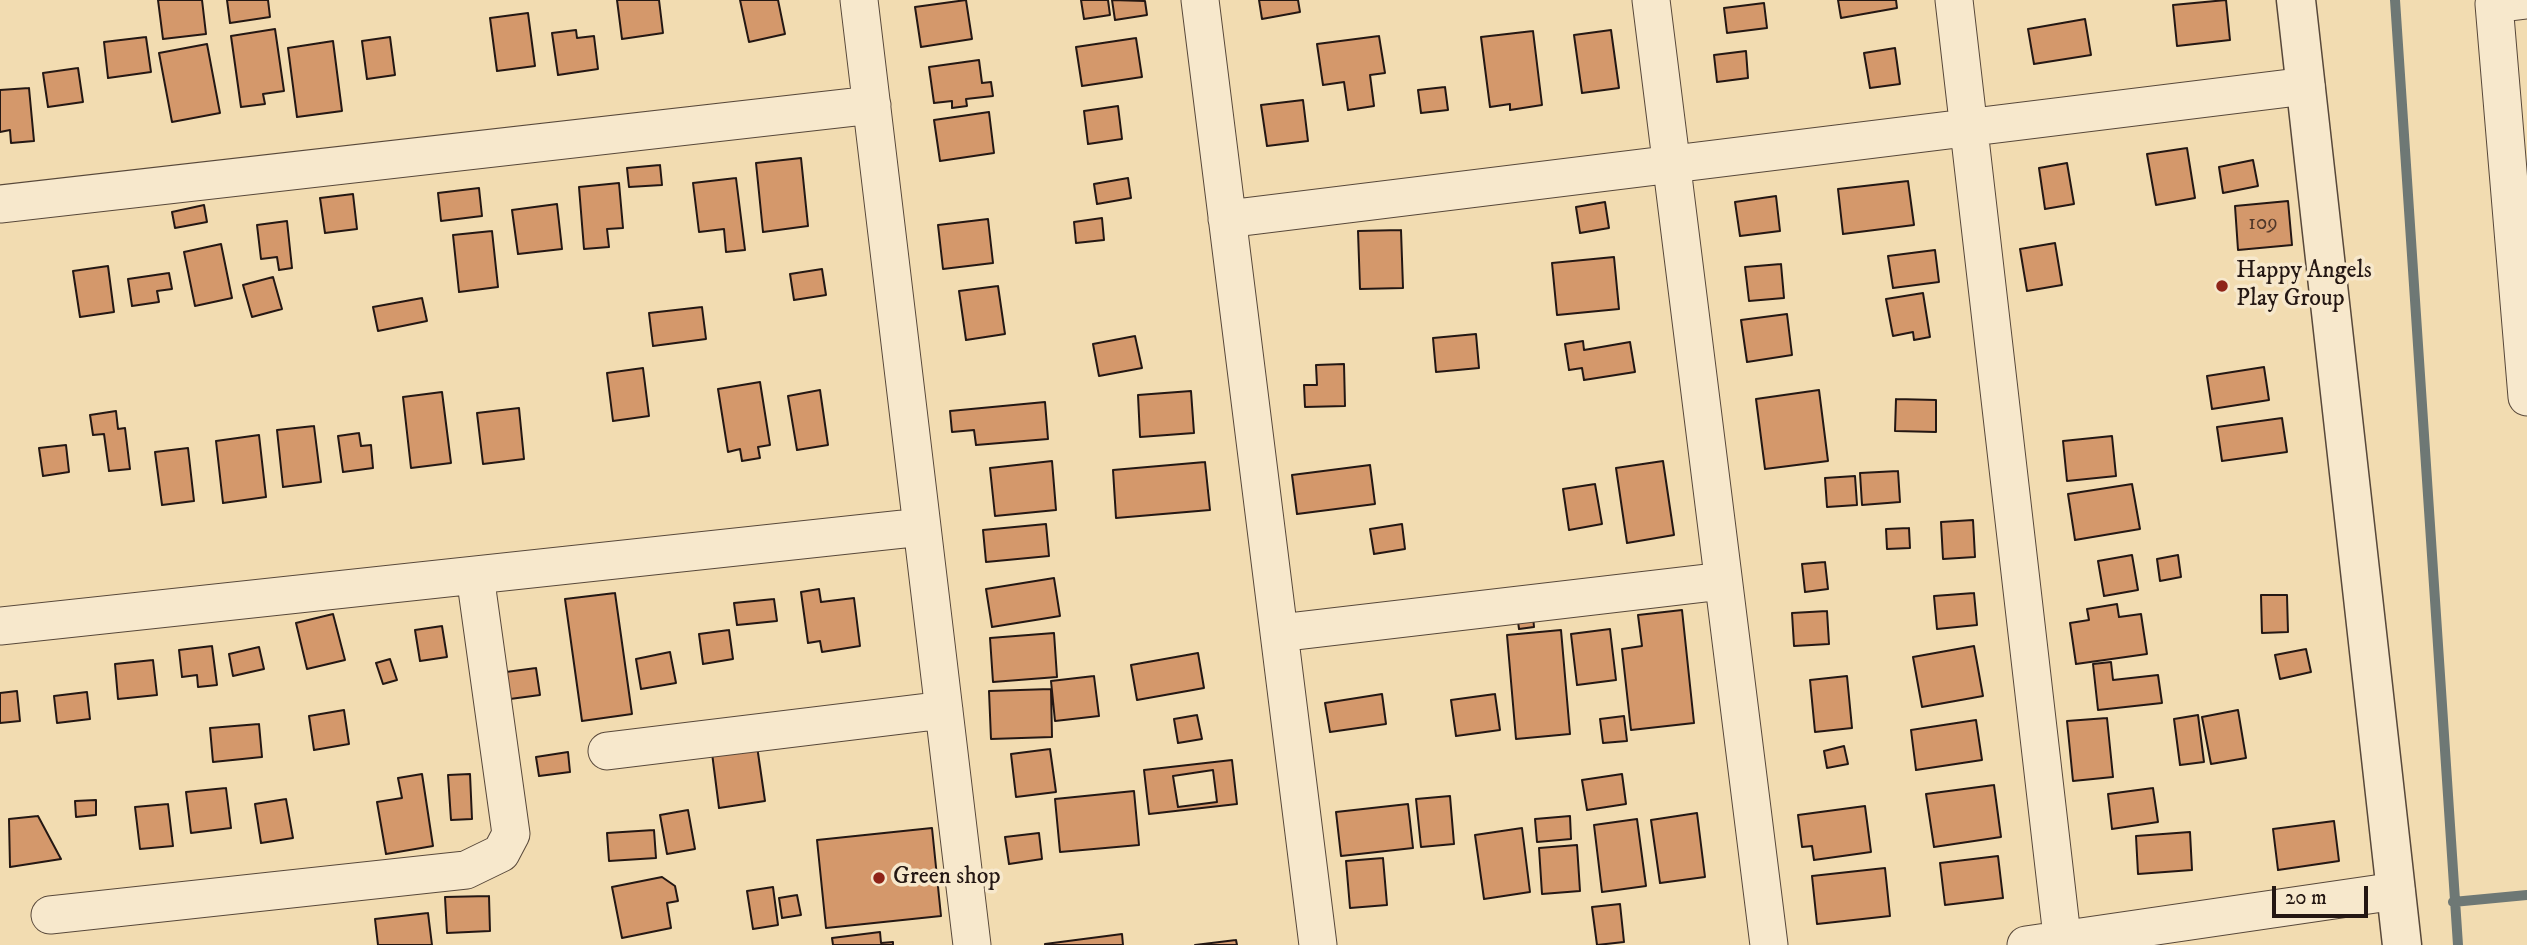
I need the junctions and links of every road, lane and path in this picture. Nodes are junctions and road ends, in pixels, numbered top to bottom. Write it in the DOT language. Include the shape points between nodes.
graph roads {
  1 [pos="859,0"];
  2 [pos="1200,0"];
  3 [pos="1651,0"];
  4 [pos="1954,0"];
  5 [pos="2296,0"];
  6 [pos="2525,0"];
  7 [pos="2306,86"];
  8 [pos="872,105"];
  9 [pos="1970,127"];
  10 [pos="1672,164"];
  11 [pos="0,204"];
  12 [pos="1227,219"];
  13 [pos="2523,293"];
  14 [pos="2527,397"];
  15 [pos="922,527"];
  16 [pos="475,575"];
  17 [pos="1723,581"];
  18 [pos="0,626"];
  19 [pos="1279,634"];
  20 [pos="944,710"];
  21 [pos="607,751"];
  22 [pos="2396,891"];
  23 [pos="50,915"];
  24 [pos="2063,943"];
  25 [pos="972,945"];
  26 [pos="1318,945"];
  27 [pos="1769,945"];
  28 [pos="2026,945"];
  29 [pos="2402,945"];
  1 -- 8 [label="street"];
  2 -- 12 [label="street"];
  3 -- 10 [label="street"];
  4 -- 9 [label="street"];
  5 -- 7 [label="street"];
  6 -- 13 [label="street" via="2494,4"];
  7 -- 9 [label="street"];
  7 -- 22 [label="street"];
  8 -- 11 [label="street"];
  8 -- 15 [label="street"];
  9 -- 10 [label="street"];
  9 -- 24 [label="street"];
  10 -- 12 [label="street"];
  10 -- 17 [label="street"];
  12 -- 19 [label="street"];
  13 -- 14 [label="street"];
  15 -- 16 [label="street"];
  15 -- 20 [label="street"];
  16 -- 18 [label="street"];
  16 -- 23 [label="street" via="511,834 501,853 466,870"];
  17 -- 19 [label="street"];
  17 -- 27 [label="street"];
  19 -- 26 [label="street"];
  20 -- 21 [label="street"];
  20 -- 25 [label="street"];
  22 -- 24 [label="street"];
  22 -- 29 [label="street"];
  24 -- 28 [label="street"];
}
